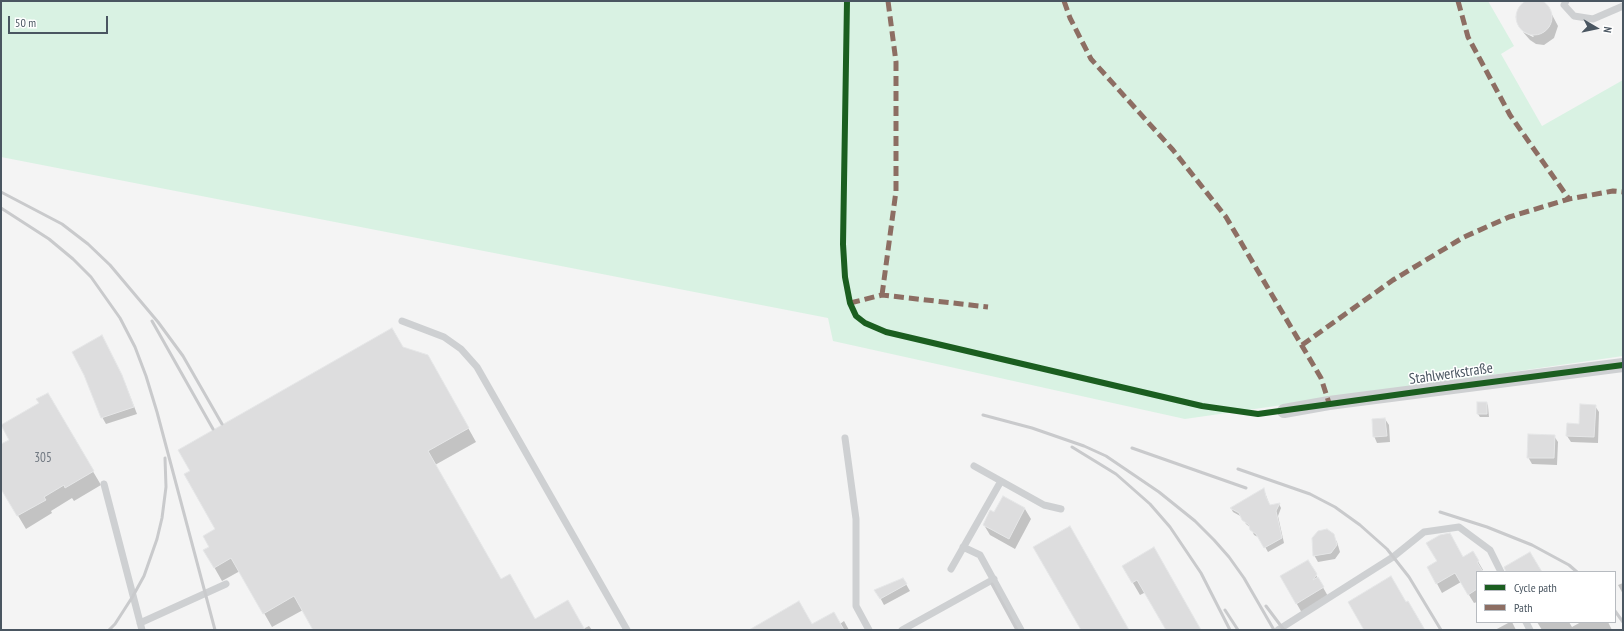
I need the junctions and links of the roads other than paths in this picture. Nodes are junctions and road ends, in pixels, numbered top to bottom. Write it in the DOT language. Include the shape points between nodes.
graph roads {
  1 [pos="1566,1"];
  2 [pos="1623,6"];
  3 [pos="402,321"];
  4 [pos="1623,365"];
  5 [pos="1284,411"];
  6 [pos="845,438"];
  7 [pos="974,466"];
  8 [pos="1001,481"];
  9 [pos="104,484"];
  10 [pos="1062,509"];
  11 [pos="963,547"];
  12 [pos="951,569"];
  13 [pos="1500,571"];
  14 [pos="994,579"];
  15 [pos="226,584"];
  16 [pos="141,626"];
  17 [pos="627,630"];
  18 [pos="869,630"];
  19 [pos="902,630"];
  20 [pos="1021,630"];
  21 [pos="1278,630"];
  1 -- 2 [label="lane" via="1564,4 1574,16 1593,19"];
  3 -- 17 [label="lane" via="444,337 461,349 477,367"];
  4 -- 5 [label="street, Stahlwerkstraße"];
  6 -- 18 [label="lane" via="856,519 856,606"];
  7 -- 8 [label="lane"];
  8 -- 10 [label="lane" via="1044,505"];
  8 -- 11 [label="lane"];
  9 -- 16 [label="lane"];
  11 -- 12 [label="lane"];
  11 -- 14 [label="lane" via="980,555"];
  13 -- 21 [label="lane" via="1490,550 1459,527 1424,532 1393,557"];
  14 -- 19 [label="lane"];
  14 -- 20 [label="lane"];
  15 -- 16 [label="lane"];
}
